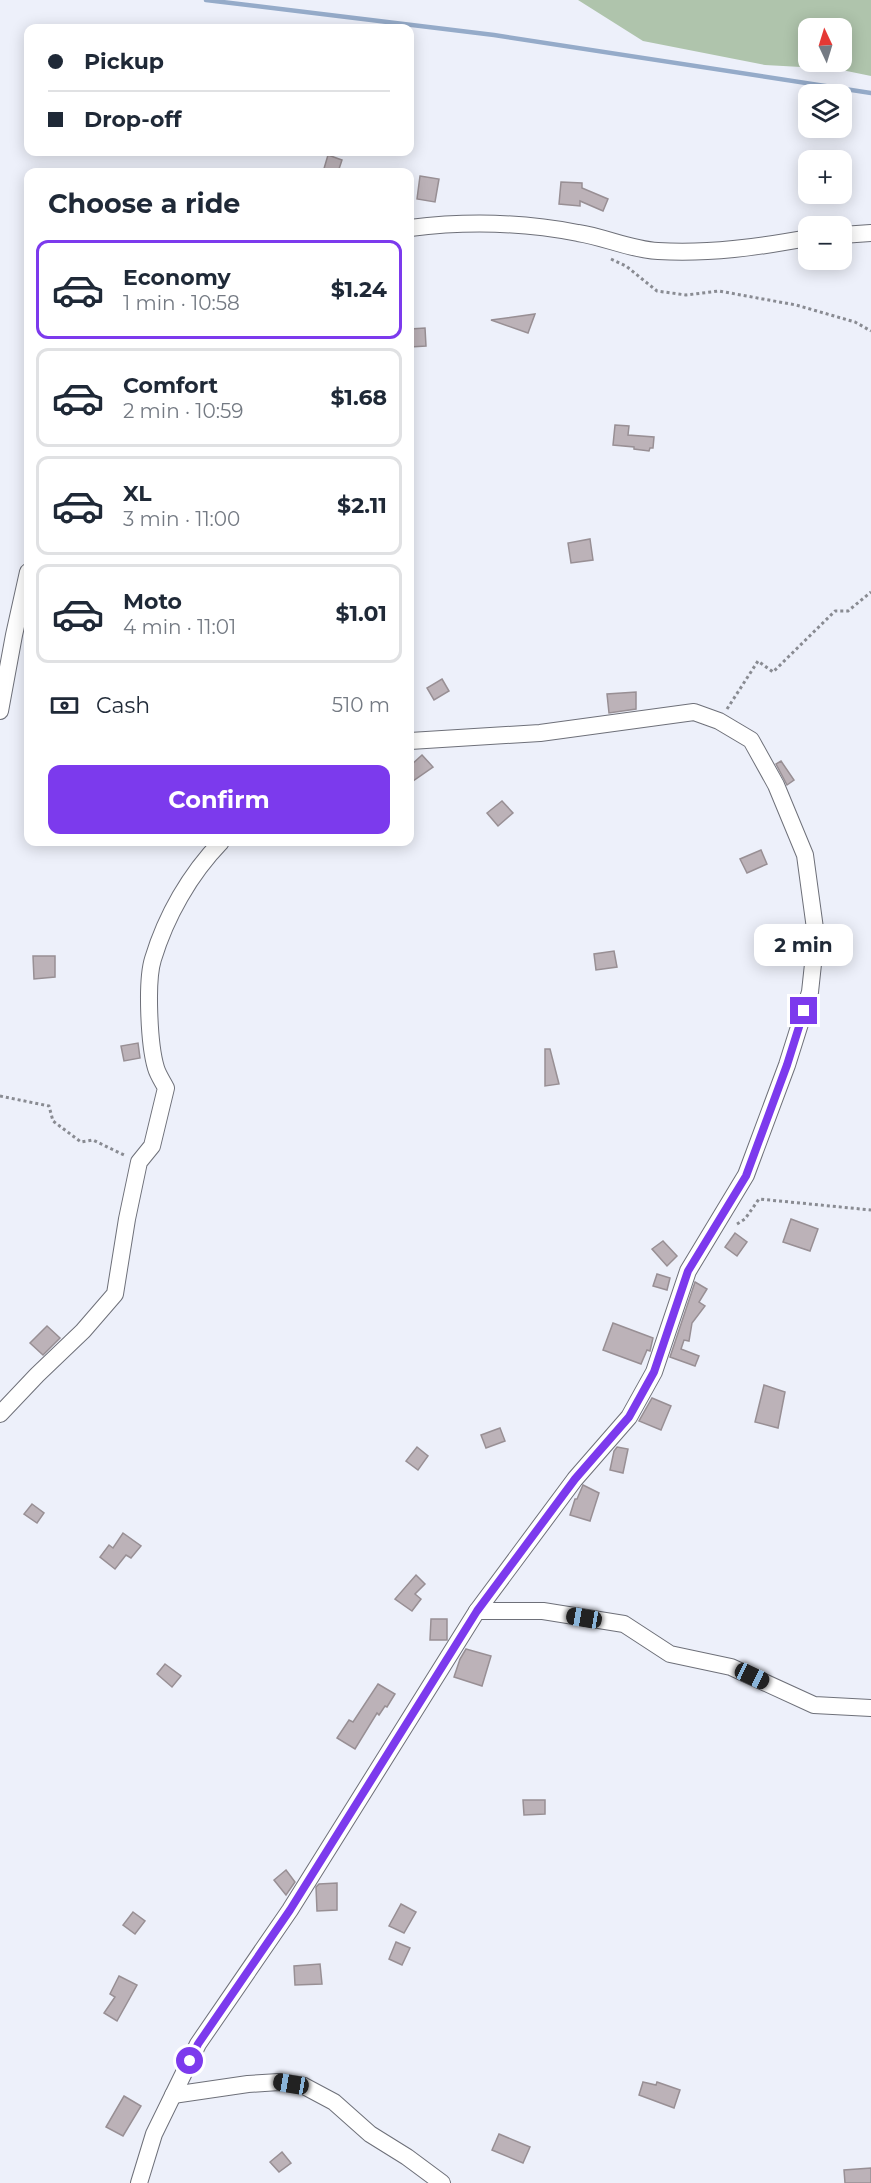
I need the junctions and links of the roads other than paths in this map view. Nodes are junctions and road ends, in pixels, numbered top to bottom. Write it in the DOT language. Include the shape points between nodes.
graph roads {
  1 [pos="414,227"];
  2 [pos="871,233"];
  3 [pos="852,234"];
  4 [pos="798,240"];
  5 [pos="24,590"];
  6 [pos="0,711"];
  7 [pos="414,741"];
  8 [pos="217,846"];
  9 [pos="0,1414"];
  10 [pos="477,1611"];
  11 [pos="871,1708"];
  12 [pos="173,2096"];
  13 [pos="139,2183"];
  14 [pos="442,2183"];
  1 -- 4 [label="street" via="445,223 506,224 578,233 658,251 757,248"];
  2 -- 3 [label="street"];
  5 -- 6 [label="street"];
  7 -- 10 [label="street" via="540,733 694,712 719,721 751,740 776,785 805,855 816,936 810,992 746,1176 688,1271 654,1372 629,1417 575,1479"];
  8 -- 9 [label="street" via="170,913 152,962 149,1020 156,1069 166,1088 152,1146 139,1162 115,1294"];
  10 -- 11 [label="street" via="543,1611 624,1624 669,1654 731,1667 814,1705"];
  10 -- 12 [label="street" via="290,1910 198,2044"];
  12 -- 13 [label="street" via="154,2134"];
  12 -- 14 [label="street" via="248,2084 279,2082 304,2086 334,2102 370,2134"];
}
